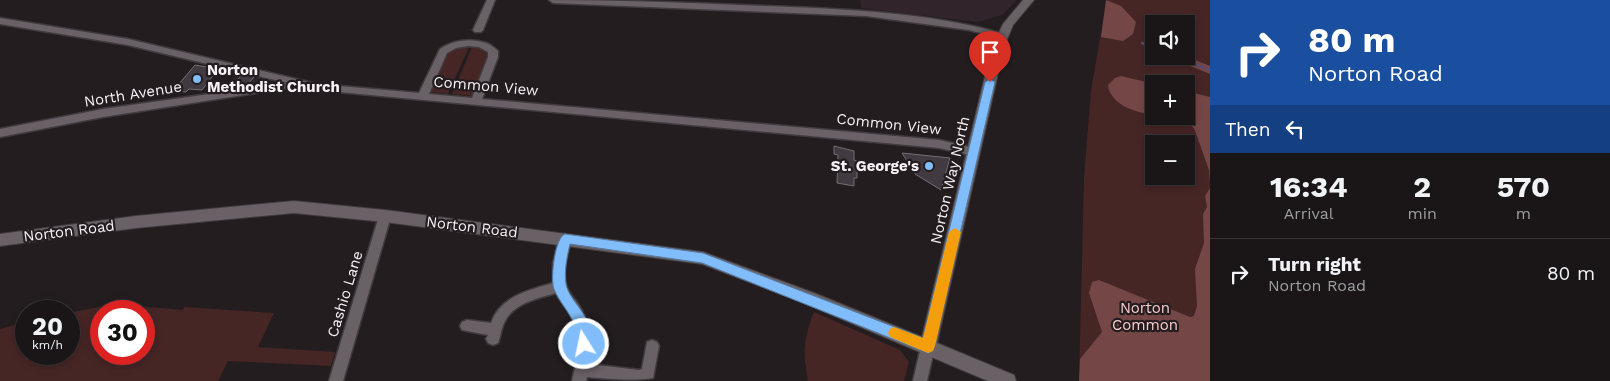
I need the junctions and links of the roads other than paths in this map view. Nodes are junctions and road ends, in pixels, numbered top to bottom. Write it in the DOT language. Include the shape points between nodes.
graph roads {
  1 [pos="491,0"];
  2 [pos="553,0"];
  3 [pos="1028,0"];
  4 [pos="0,21"];
  5 [pos="1002,36"];
  6 [pos="475,37"];
  7 [pos="301,84"];
  8 [pos="423,96"];
  9 [pos="476,100"];
  10 [pos="0,133"];
  11 [pos="974,152"];
  12 [pos="385,216"];
  13 [pos="565,239"];
  14 [pos="0,240"];
  15 [pos="559,287"];
  16 [pos="467,326"];
  17 [pos="652,346"];
  18 [pos="928,346"];
  19 [pos="580,375"];
  20 [pos="336,381"];
  21 [pos="920,381"];
  22 [pos="1008,381"];
  1 -- 6 [label="street"];
  2 -- 5 [label="street" via="866,13 970,27"];
  3 -- 5 [label="street, Norton Way North" via="1011,19"];
  4 -- 7 [label="street, Common View" via="128,42"];
  5 -- 11 [label="street, Norton Way North"];
  6 -- 8 [label="street" via="443,51"];
  6 -- 9 [label="street" via="493,51"];
  7 -- 8 [label="street, Common View"];
  7 -- 10 [label="street, North Avenue" via="103,113"];
  8 -- 9 [label="street, Common View"];
  9 -- 11 [label="street, Common View" via="939,144"];
  11 -- 18 [label="street, Norton Way North"];
  12 -- 13 [label="street, Norton Road"];
  12 -- 14 [label="street, Norton Road" via="294,207 127,223"];
  12 -- 20 [label="street, Cashio Lane"];
  13 -- 15 [label="street"];
  13 -- 18 [label="street, Norton Road" via="703,258"];
  15 -- 16 [label="street" via="526,297 511,306 500,317 494,335"];
  15 -- 19 [label="street" via="577,313 584,332"];
  17 -- 19 [label="street" via="648,373 640,377"];
  18 -- 21 [label="street"];
  18 -- 22 [label="street, Norton Road"];
}
